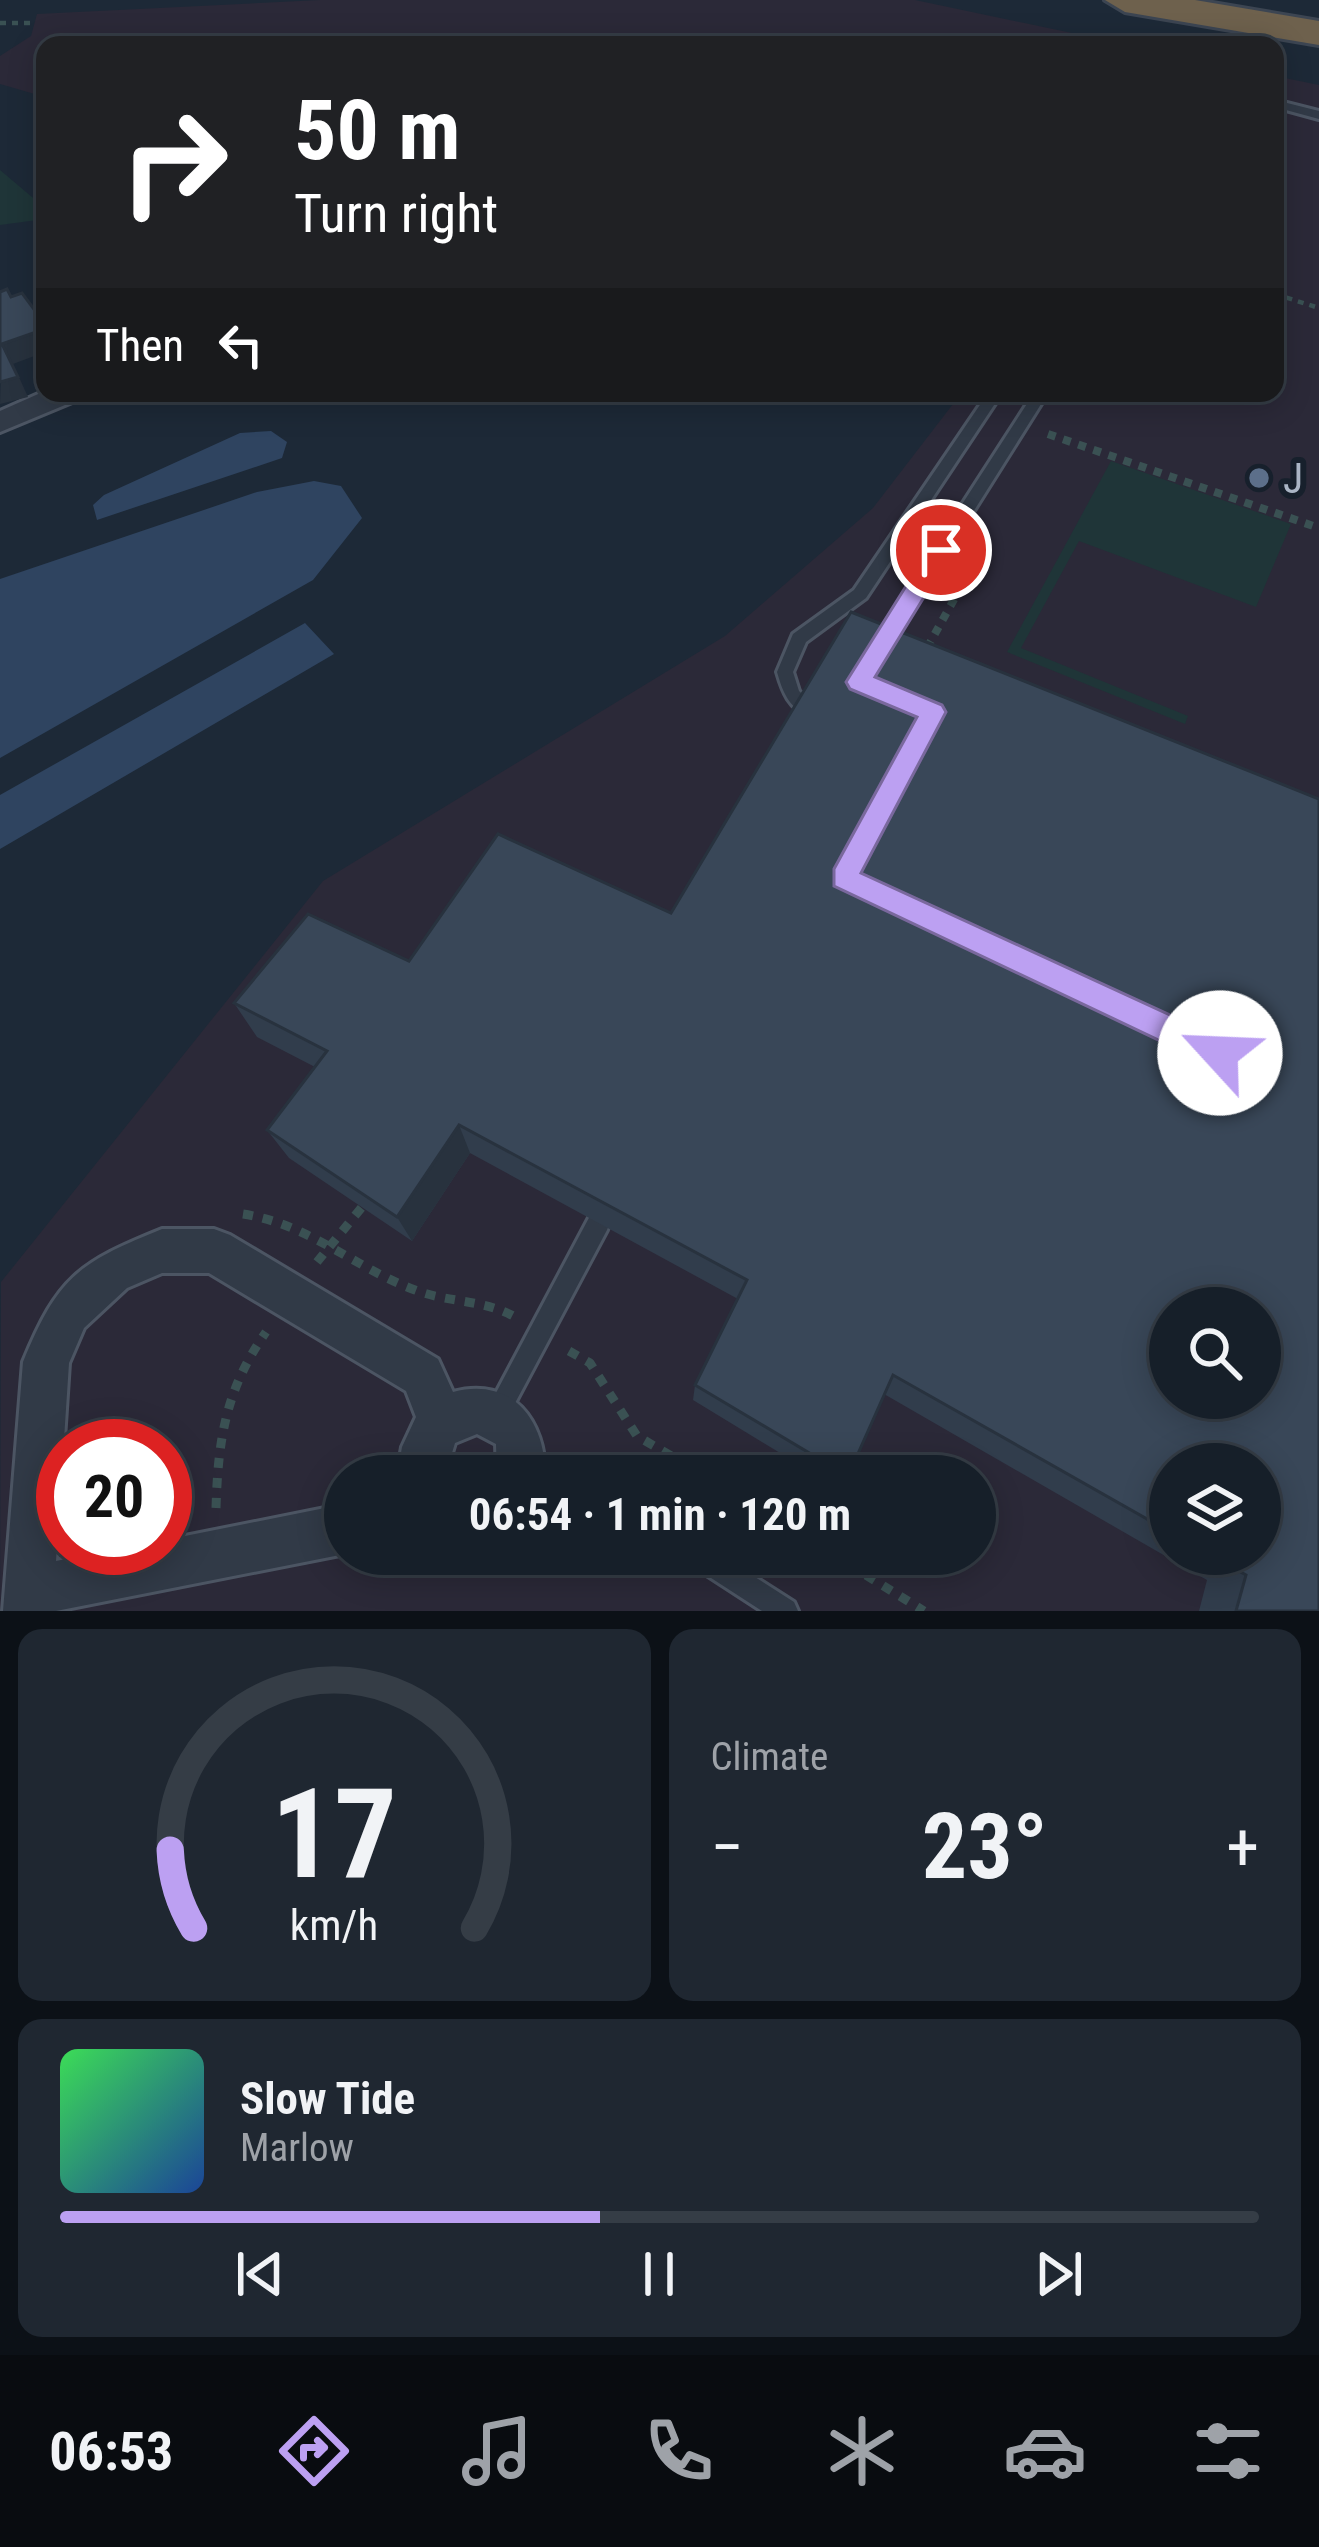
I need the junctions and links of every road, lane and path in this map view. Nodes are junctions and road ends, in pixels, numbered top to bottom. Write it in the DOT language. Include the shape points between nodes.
graph roads {
  1 [pos="1125,0"];
  2 [pos="1206,0"];
  3 [pos="1319,12"];
  4 [pos="0,23"];
  5 [pos="36,23"];
  6 [pos="1319,34"];
  7 [pos="1284,106"];
  8 [pos="1319,115"];
  9 [pos="1284,297"];
  10 [pos="1319,308"];
  11 [pos="46,402"];
  12 [pos="989,402"];
  13 [pos="1035,402"];
  14 [pos="0,422"];
  15 [pos="1047,434"];
  16 [pos="1319,528"];
  17 [pos="866,667"];
  18 [pos="810,710"];
  19 [pos="362,1207"];
  20 [pos="599,1222"];
  21 [pos="292,1296"];
  22 [pos="497,1414"];
  23 [pos="442,1422"];
  24 [pos="422,1455"];
  25 [pos="520,1455"];
  26 [pos="324,1533"];
  27 [pos="214,1556"];
  28 [pos="729,1575"];
  29 [pos="866,1575"];
  30 [pos="29,1601"];
  31 [pos="785,1611"];
  32 [pos="924,1611"];
  1 -- 6 [label="highway"];
  2 -- 3 [label="highway"];
  4 -- 5 [label="path"];
  7 -- 8 [label="lane"];
  9 -- 10 [label="path"];
  11 -- 14 [label="street"];
  12 -- 18 [label="lane" via="860,594 800,638 785,672 792,695"];
  13 -- 17 [label="lane"];
  15 -- 16 [label="path"];
  19 -- 21 [label="path"];
  20 -- 22 [label="lane"];
  21 -- 23 [label="street" via="422,1375"];
  21 -- 27 [label="path" via="238,1369 218,1414"];
  21 -- 30 [label="street" via="214,1251 162,1251 111,1272 68,1312 46,1362"];
  22 -- 23 [label="street" via="473,1408"];
  22 -- 25 [label="street"];
  23 -- 24 [label="street"];
  26 -- 27 [label="street"];
  27 -- 30 [label="street"];
  28 -- 31 [label="lane"];
  29 -- 32 [label="path"];
}
